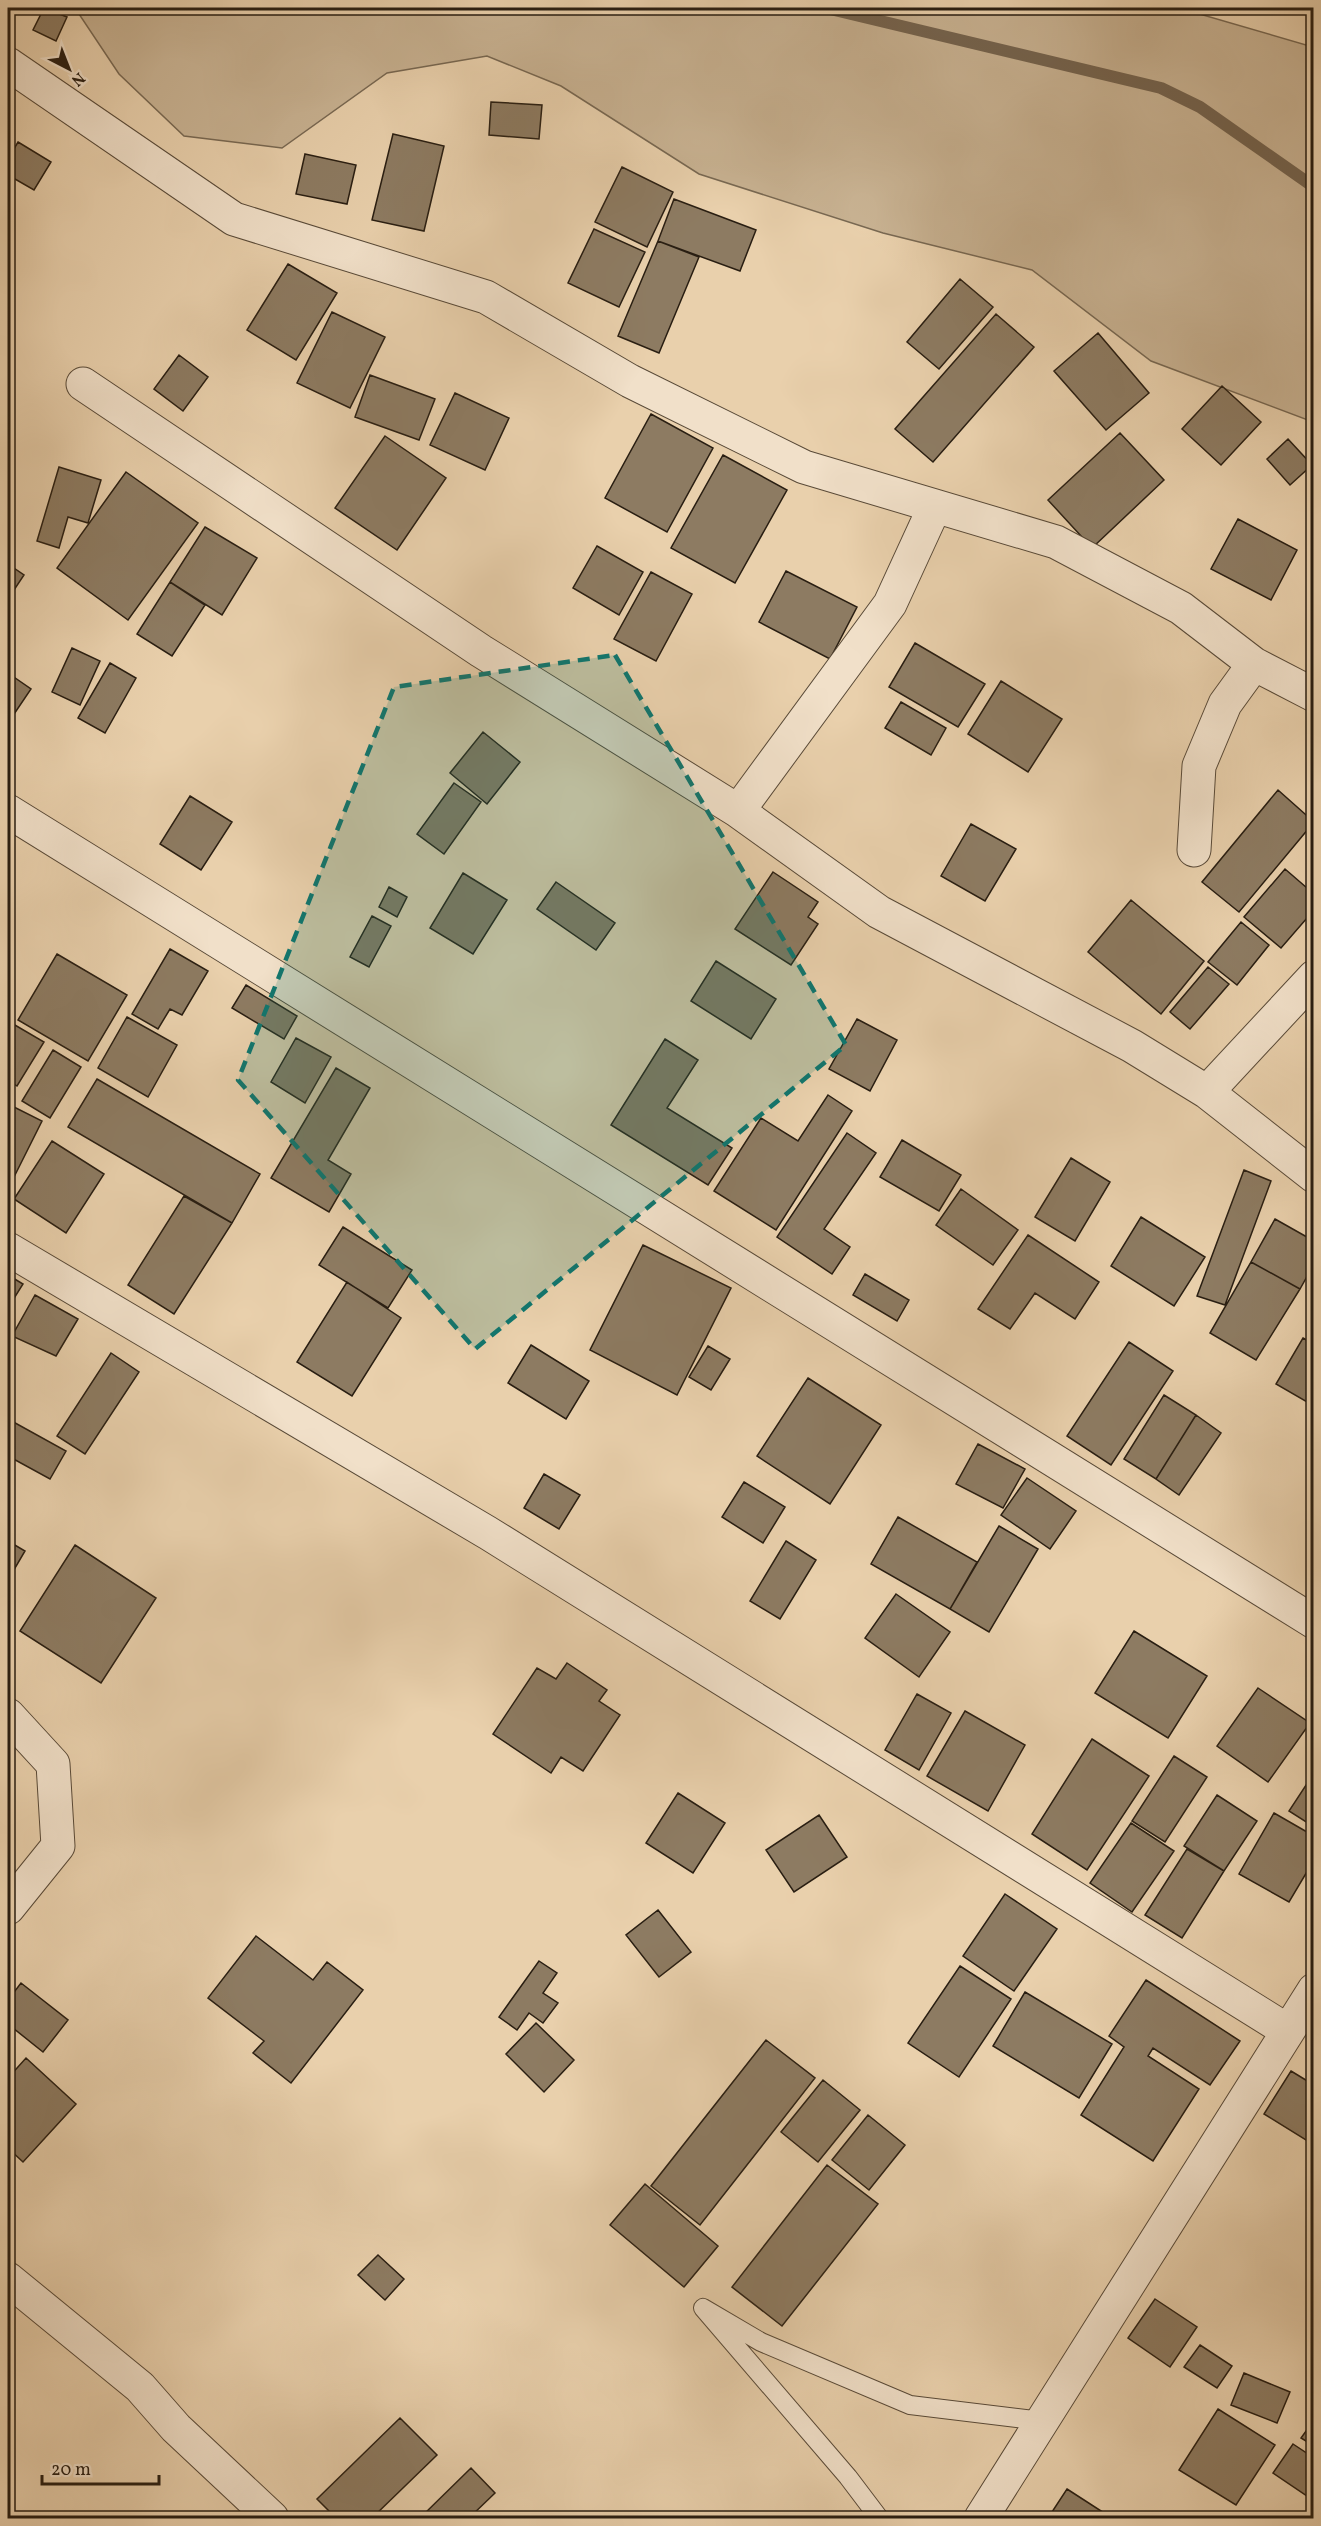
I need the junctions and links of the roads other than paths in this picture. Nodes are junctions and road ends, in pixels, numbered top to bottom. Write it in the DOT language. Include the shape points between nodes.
graph roads {
  1 [pos="8,64"];
  2 [pos="83,384"];
  3 [pos="935,506"];
  4 [pos="1254,664"];
  5 [pos="1314,695"];
  6 [pos="8,811"];
  7 [pos="738,811"];
  8 [pos="1194,850"];
  9 [pos="1314,977"];
  10 [pos="1207,1092"];
  11 [pos="1314,1176"];
  12 [pos="8,1249"];
  13 [pos="1314,1622"];
  14 [pos="8,1715"];
  15 [pos="8,1908"];
  16 [pos="1314,1990"];
  17 [pos="1288,2031"];
  18 [pos="8,2279"];
  19 [pos="1042,2421"];
  20 [pos="272,2518"];
  21 [pos="879,2518"];
  22 [pos="981,2518"];
  1 -- 3 [label="street" via="234,219 486,297 630,381 804,468"];
  2 -- 7 [label="street" via="481,651"];
  3 -- 4 [label="street" via="1056,542 1181,608"];
  3 -- 7 [label="street" via="890,604"];
  4 -- 5 [label="street"];
  4 -- 8 [label="street" via="1225,704 1199,766"];
  6 -- 13 [label="street"];
  7 -- 10 [label="street" via="879,912 1132,1046"];
  9 -- 10 [label="street"];
  10 -- 11 [label="street"];
  12 -- 17 [label="street" via="488,1533"];
  14 -- 15 [label="street" via="53,1764 58,1846"];
  16 -- 17 [label="street"];
  17 -- 19 [label="street"];
  18 -- 20 [label="street" via="140,2387 176,2428"];
  19 -- 21 [label="lane" via="910,2405 761,2342 703,2308"];
  19 -- 22 [label="street"];
}
